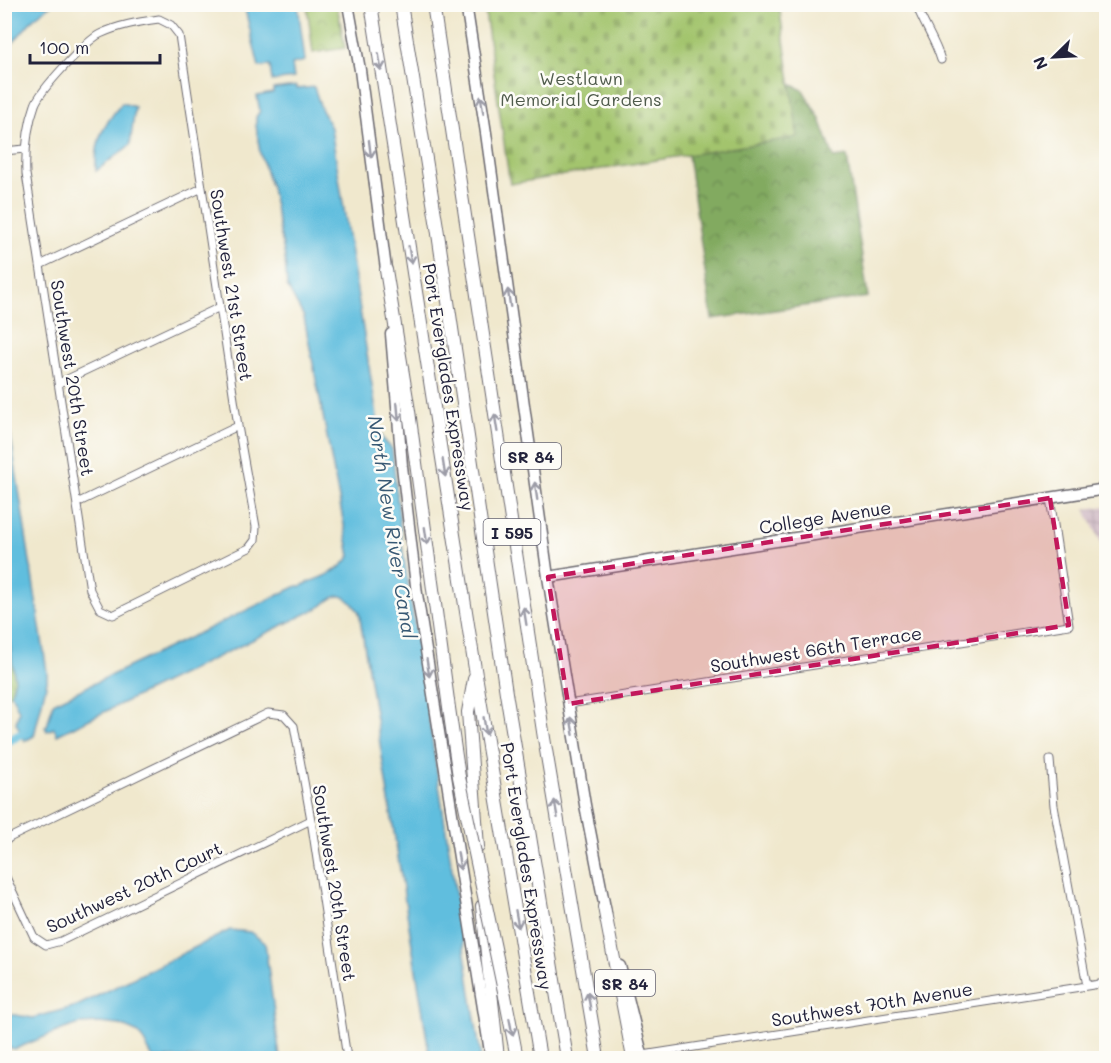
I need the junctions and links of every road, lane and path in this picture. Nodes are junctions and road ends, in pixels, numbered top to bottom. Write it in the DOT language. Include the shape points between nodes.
graph roads {
  1 [pos="348,4"];
  2 [pos="371,4"];
  3 [pos="401,4"];
  4 [pos="433,4"];
  5 [pos="466,4"];
  6 [pos="916,4"];
  7 [pos="179,35"];
  8 [pos="941,60"];
  9 [pos="26,149"];
  10 [pos="4,152"];
  11 [pos="202,188"];
  12 [pos="40,265"];
  13 [pos="386,270"];
  14 [pos="220,307"];
  15 [pos="59,383"];
  16 [pos="238,426"];
  17 [pos="1107,489"];
  18 [pos="1050,498"];
  19 [pos="77,502"];
  20 [pos="548,577"];
  21 [pos="100,609"];
  22 [pos="475,669"];
  23 [pos="568,704"];
  24 [pos="1050,760"];
  25 [pos="310,820"];
  26 [pos="4,843"];
  27 [pos="4,873"];
  28 [pos="604,907"];
  29 [pos="1107,982"];
  30 [pos="1087,986"];
  31 [pos="640,1057"];
  32 [pos="347,1059"];
  33 [pos="491,1059"];
  34 [pos="498,1059"];
  35 [pos="517,1059"];
  36 [pos="540,1059"];
  37 [pos="567,1059"];
  38 [pos="598,1059"];
  1 -- 13 [label="main road, one-way"];
  2 -- 22 [label="highway, Port Everglades Expressway, one-way"];
  3 -- 37 [label="highway" via="498,646"];
  38 -- 4 [label="highway, Port Everglades Expressway / I 595, one-way" via="544,738"];
  20 -- 5 [label="main road, SR 84, one-way"];
  6 -- 8 [label="street"];
  7 -- 9 [label="street, Southwest 20th Street" via="159,19 128,23 98,35 60,70 35,103"];
  7 -- 11 [label="street, Southwest 21st Street"];
  9 -- 10 [label="street"];
  9 -- 12 [label="street, Southwest 20th Street"];
  11 -- 12 [label="street"];
  11 -- 14 [label="street, Southwest 21st Street"];
  12 -- 15 [label="street, Southwest 20th Street"];
  13 -- 33 [label="main road, one-way" via="417,594"];
  13 -- 35 [label="highway, one-way, bridge" via="459,777"];
  14 -- 15 [label="street"];
  14 -- 16 [label="street, Southwest 21st Street"];
  15 -- 19 [label="street, Southwest 20th Street"];
  16 -- 19 [label="street"];
  16 -- 21 [label="street, Southwest 21st Street" via="256,526 255,540 249,548 113,615"];
  17 -- 18 [label="main road, College Avenue"];
  18 -- 20 [label="main road, College Avenue"];
  18 -- 23 [label="street, Southwest 66th Terrace" via="1069,625"];
  19 -- 21 [label="street, Southwest 20th Street" via="90,590"];
  20 -- 23 [label="main road, SR 84"];
  22 -- 34 [label="highway" via="468,712"];
  22 -- 36 [label="highway, Port Everglades Expressway, one-way"];
  28 -- 23 [label="main road, SR 84, one-way"];
  24 -- 30 [label="street" via="1054,806"];
  25 -- 26 [label="street, Southwest 20th Street" via="294,726 284,715 268,712"];
  25 -- 27 [label="street, Southwest 20th Court" via="46,945 34,938"];
  25 -- 32 [label="street, Southwest 20th Street"];
  28 -- 31 [label="highway"];
  29 -- 30 [label="street, Southwest 70th Avenue"];
  30 -- 31 [label="street, Southwest 70th Avenue"];
}
